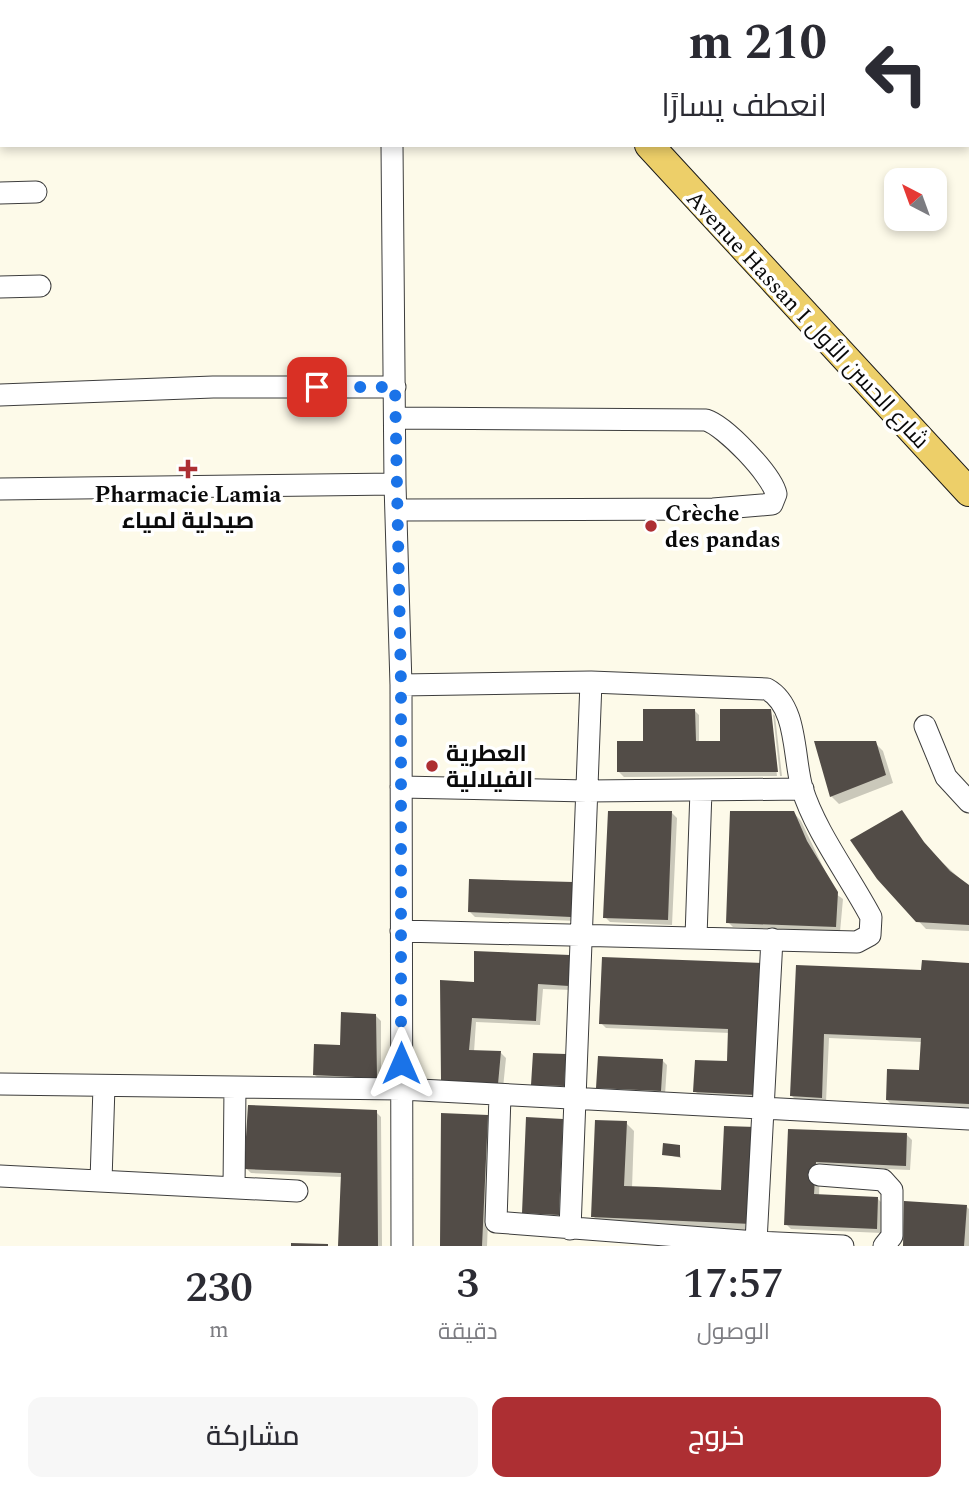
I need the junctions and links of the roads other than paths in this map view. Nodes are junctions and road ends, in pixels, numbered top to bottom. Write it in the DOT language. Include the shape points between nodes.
graph roads {
  1 [pos="392,147"];
  2 [pos="651,147"];
  3 [pos="36,192"];
  4 [pos="0,193"];
  5 [pos="40,286"];
  6 [pos="0,287"];
  7 [pos="395,387"];
  8 [pos="0,395"];
  9 [pos="395,418"];
  10 [pos="395,484"];
  11 [pos="0,489"];
  12 [pos="969,492"];
  13 [pos="396,510"];
  14 [pos="591,682"];
  15 [pos="401,685"];
  16 [pos="925,726"];
  17 [pos="401,787"];
  18 [pos="803,789"];
  19 [pos="701,790"];
  20 [pos="587,791"];
  21 [pos="969,802"];
  22 [pos="401,931"];
  23 [pos="581,934"];
  24 [pos="696,937"];
  25 [pos="772,939"];
  26 [pos="0,1084"];
  27 [pos="104,1086"];
  28 [pos="235,1087"];
  29 [pos="401,1089"];
  30 [pos="500,1095"];
  31 [pos="575,1099"];
  32 [pos="763,1109"];
  33 [pos="969,1119"];
  34 [pos="819,1175"];
  35 [pos="0,1176"];
  36 [pos="101,1181"];
  37 [pos="234,1188"];
  38 [pos="297,1191"];
  39 [pos="570,1228"];
  40 [pos="756,1242"];
  41 [pos="402,1246"];
  42 [pos="843,1246"];
  43 [pos="884,1246"];
  1 -- 7 [label="street"];
  2 -- 12 [label="main road, Avenue Hassan I شارع الحسن الأول"];
  3 -- 4 [label="street"];
  5 -- 6 [label="street"];
  7 -- 8 [label="street" via="213,387"];
  7 -- 9 [label="street"];
  9 -- 10 [label="street"];
  9 -- 13 [label="street" via="706,420 720,427 768,477 776,494 772,504 761,507"];
  10 -- 11 [label="street"];
  10 -- 13 [label="street"];
  13 -- 15 [label="street"];
  14 -- 15 [label="street"];
  14 -- 18 [label="street" via="767,689 786,709"];
  14 -- 20 [label="street"];
  15 -- 17 [label="street"];
  16 -- 21 [label="street" via="946,777"];
  17 -- 20 [label="street"];
  17 -- 22 [label="street"];
  18 -- 19 [label="street"];
  18 -- 25 [label="street" via="871,917 870,935 857,942"];
  19 -- 20 [label="street"];
  19 -- 24 [label="street"];
  20 -- 23 [label="street"];
  22 -- 23 [label="street"];
  22 -- 29 [label="street"];
  23 -- 24 [label="street"];
  23 -- 31 [label="street"];
  24 -- 25 [label="street"];
  25 -- 32 [label="street"];
  26 -- 27 [label="street"];
  27 -- 28 [label="street"];
  27 -- 36 [label="street"];
  28 -- 29 [label="street"];
  28 -- 37 [label="street"];
  29 -- 30 [label="street"];
  29 -- 41 [label="street"];
  30 -- 31 [label="street"];
  30 -- 39 [label="street" via="496,1222"];
  31 -- 32 [label="street"];
  31 -- 39 [label="street"];
  32 -- 33 [label="street"];
  32 -- 40 [label="street"];
  34 -- 43 [label="street" via="888,1185 892,1190 892,1236"];
  35 -- 36 [label="street"];
  36 -- 37 [label="street"];
  37 -- 38 [label="street"];
  39 -- 40 [label="street"];
  40 -- 42 [label="street"];
}
